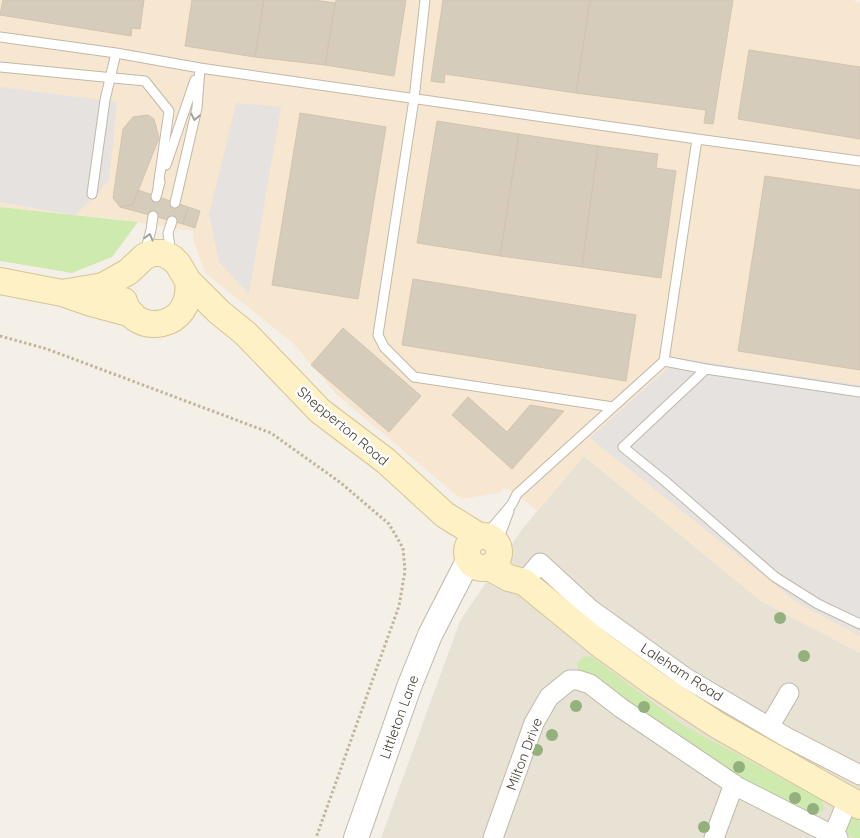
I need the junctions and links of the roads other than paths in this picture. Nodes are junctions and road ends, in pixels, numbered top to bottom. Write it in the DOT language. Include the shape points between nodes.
graph roads {
  1 [pos="425,0"];
  2 [pos="0,37"];
  3 [pos="116,53"];
  4 [pos="0,67"];
  5 [pos="200,68"];
  6 [pos="110,77"];
  7 [pos="414,99"];
  8 [pos="697,139"];
  9 [pos="860,161"];
  10 [pos="158,187"];
  11 [pos="92,194"];
  12 [pos="156,197"];
  13 [pos="176,203"];
  14 [pos="153,216"];
  15 [pos="172,221"];
  16 [pos="172,258"];
  17 [pos="136,264"];
  18 [pos="0,281"];
  19 [pos="188,281"];
  20 [pos="62,293"];
  21 [pos="132,314"];
  22 [pos="174,318"];
  23 [pos="246,334"];
  24 [pos="664,361"];
  25 [pos="706,369"];
  26 [pos="860,392"];
  27 [pos="613,407"];
  28 [pos="512,504"];
  29 [pos="483,551"];
  30 [pos="524,582"];
  31 [pos="860,624"];
  32 [pos="789,693"];
  33 [pos="769,727"];
  34 [pos="860,774"];
  35 [pos="734,784"];
  36 [pos="854,803"];
  37 [pos="836,837"];
  38 [pos="356,838"];
  39 [pos="493,838"];
  40 [pos="714,838"];
  1 -- 7 [label="lane"];
  2 -- 3 [label="lane"];
  3 -- 5 [label="lane"];
  3 -- 6 [label="lane"];
  4 -- 6 [label="lane"];
  5 -- 7 [label="lane"];
  5 -- 10 [label="lane"];
  5 -- 13 [label="lane, one-way" via="197,108"];
  6 -- 10 [label="lane" via="145,81 169,111"];
  6 -- 11 [label="lane"];
  7 -- 8 [label="lane"];
  7 -- 27 [label="lane" via="378,335 384,347 414,376"];
  8 -- 9 [label="lane"];
  8 -- 24 [label="lane"];
  10 -- 12 [label="lane"];
  17 -- 14 [label="lane, one-way" via="151,230"];
  15 -- 16 [label="lane" via="168,233"];
  16 -- 17 [label="main road, Shepperton Road" via="157,252"];
  16 -- 19 [label="main road, Shepperton Road"];
  17 -- 20 [label="main road, Shepperton Road" via="104,286"];
  17 -- 21 [label="main road" via="123,282 122,293"];
  18 -- 20 [label="main road, Shepperton Road"];
  19 -- 22 [label="main road" via="187,302"];
  19 -- 23 [label="main road, Shepperton Road"];
  20 -- 21 [label="main road, Shepperton Road"];
  21 -- 22 [label="main road, Shepperton Road" via="144,323 152,324"];
  22 -- 23 [label="main road, Shepperton Road" via="199,318"];
  23 -- 29 [label="main road, Shepperton Road" via="320,411 386,461"];
  24 -- 25 [label="lane"];
  24 -- 27 [label="lane"];
  25 -- 26 [label="lane"];
  25 -- 31 [label="lane" via="623,448 776,577 818,604"];
  27 -- 28 [label="lane" via="517,494"];
  28 -- 29 [label="lane"];
  28 -- 29 [label="lane"];
  29 -- 30 [label="main road, Laleham Road" via="520,572"];
  29 -- 38 [label="street, Littleton Lane" via="470,583 450,599 430,635"];
  30 -- 33 [label="street, Laleham Road" via="540,563 590,609 686,678"];
  30 -- 36 [label="main road, Laleham Road" via="655,684 717,725"];
  32 -- 33 [label="street"];
  33 -- 34 [label="street, Laleham Road"];
  35 -- 37 [label="street"];
  35 -- 39 [label="street, Milton Drive" via="590,684 570,680 549,697 534,723"];
  35 -- 40 [label="street"];
  36 -- 37 [label="street"];
}
